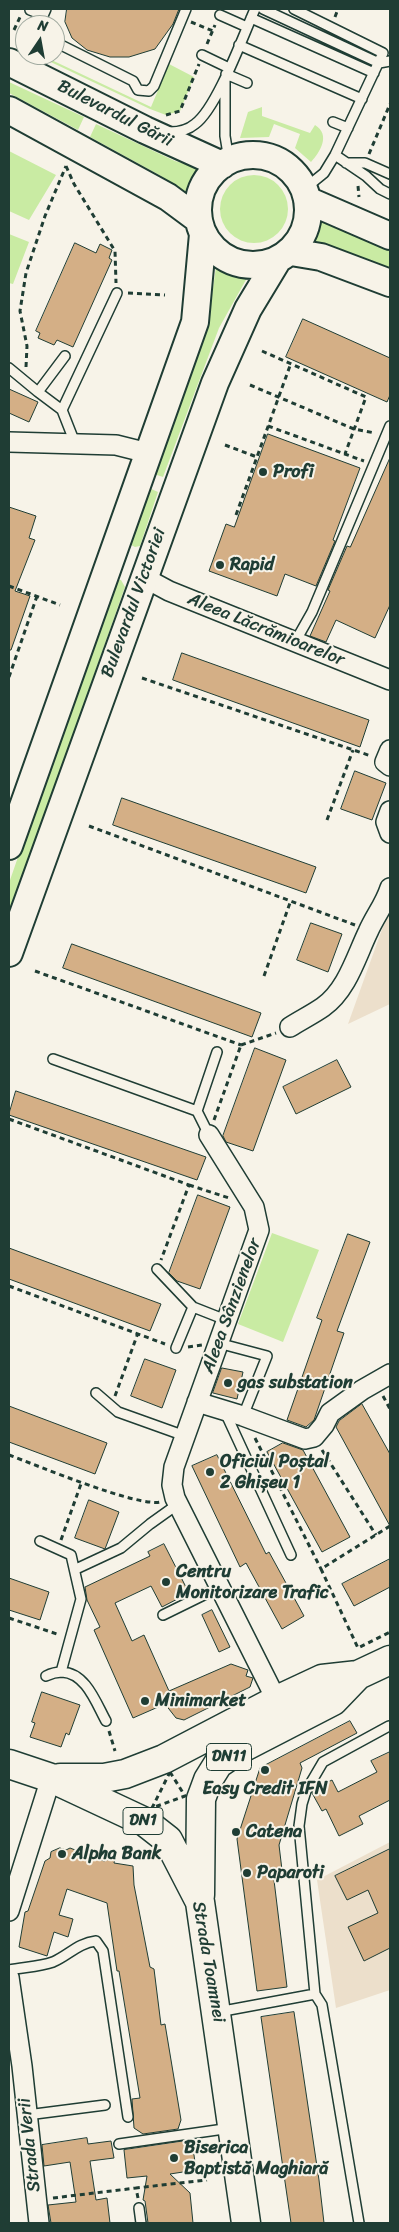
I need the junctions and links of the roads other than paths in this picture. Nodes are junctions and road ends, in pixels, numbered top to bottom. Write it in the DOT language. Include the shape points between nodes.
graph roads {
  1 [pos="27,9"];
  2 [pos="186,9"];
  3 [pos="255,9"];
  4 [pos="263,9"];
  5 [pos="294,9"];
  6 [pos="44,12"];
  7 [pos="220,15"];
  8 [pos="251,18"];
  9 [pos="247,28"];
  10 [pos="239,45"];
  11 [pos="65,47"];
  12 [pos="202,55"];
  13 [pos="9,62"];
  14 [pos="390,62"];
  15 [pos="379,63"];
  16 [pos="227,73"];
  17 [pos="374,73"];
  18 [pos="247,83"];
  19 [pos="362,100"];
  20 [pos="9,110"];
  21 [pos="333,122"];
  22 [pos="348,128"];
  23 [pos="145,130"];
  24 [pos="335,155"];
  25 [pos="226,162"];
  26 [pos="346,163"];
  27 [pos="390,174"];
  28 [pos="390,194"];
  29 [pos="305,195"];
  30 [pos="201,227"];
  31 [pos="390,236"];
  32 [pos="284,257"];
  33 [pos="390,283"];
  34 [pos="117,292"];
  35 [pos="65,356"];
  36 [pos="9,368"];
  37 [pos="38,392"];
  38 [pos="62,410"];
  39 [pos="390,426"];
  40 [pos="9,442"];
  41 [pos="75,443"];
  42 [pos="148,453"];
  43 [pos="109,564"];
  44 [pos="143,577"];
  45 [pos="294,642"];
  46 [pos="390,680"];
  47 [pos="390,811"];
  48 [pos="390,833"];
  49 [pos="9,846"];
  50 [pos="390,888"];
  51 [pos="9,953"];
  52 [pos="290,1027"];
  53 [pos="217,1052"];
  54 [pos="53,1059"];
  55 [pos="197,1111"];
  56 [pos="209,1134"];
  57 [pos="157,1269"];
  58 [pos="193,1307"];
  59 [pos="226,1320"];
  60 [pos="217,1343"];
  61 [pos="176,1348"];
  62 [pos="390,1374"];
  63 [pos="96,1393"];
  64 [pos="197,1402"];
  65 [pos="224,1410"];
  66 [pos="243,1416"];
  67 [pos="185,1436"];
  68 [pos="176,1501"];
  69 [pos="40,1541"];
  70 [pos="291,1555"];
  71 [pos="76,1569"];
  72 [pos="220,1587"];
  73 [pos="163,1615"];
  74 [pos="390,1660"];
  75 [pos="62,1672"];
  76 [pos="46,1676"];
  77 [pos="282,1712"];
  78 [pos="106,1721"];
  79 [pos="389,1726"];
  80 [pos="9,1764"];
  81 [pos="51,1778"];
  82 [pos="10,1901"];
  83 [pos="200,1902"];
  84 [pos="9,1970"];
  85 [pos="9,1977"];
  86 [pos="315,1994"];
  87 [pos="217,2012"];
  88 [pos="105,2105"];
  89 [pos="27,2115"];
  90 [pos="128,2117"];
  91 [pos="234,2128"];
  92 [pos="119,2144"];
  93 [pos="139,2208"];
  94 [pos="39,2223"];
  95 [pos="141,2223"];
  96 [pos="246,2223"];
  97 [pos="359,2223"];
  1 -- 6 [label="lane"];
  2 -- 11 [label="lane" via="149,91 141,92 135,88 133,80"];
  3 -- 8 [label="lane"];
  4 -- 15 [label="lane"];
  5 -- 15 [label="lane" via="380,49"];
  7 -- 9 [label="lane"];
  8 -- 9 [label="lane"];
  8 -- 17 [label="lane"];
  9 -- 10 [label="lane"];
  10 -- 16 [label="lane"];
  10 -- 19 [label="lane"];
  12 -- 16 [label="lane"];
  13 -- 23 [label="main road, Bulevardul Gării"];
  14 -- 15 [label="lane"];
  15 -- 17 [label="lane"];
  16 -- 18 [label="lane"];
  16 -- 23 [label="lane" via="204,116 195,125 179,132"];
  16 -- 25 [label="lane"];
  17 -- 19 [label="lane"];
  19 -- 22 [label="lane"];
  20 -- 30 [label="main road" via="168,197"];
  21 -- 22 [label="lane"];
  22 -- 24 [label="lane"];
  23 -- 25 [label="main road, Bulevardul Gării"];
  24 -- 26 [label="lane"];
  24 -- 29 [label="lane"];
  25 -- 29 [label="main road" via="252,154 266,156 293,172"];
  25 -- 30 [label="main road" via="214,171 202,192"];
  26 -- 27 [label="lane" via="366,163"];
  26 -- 28 [label="lane"];
  29 -- 31 [label="main road"];
  29 -- 32 [label="main road" via="305,227"];
  30 -- 32 [label="main road" via="213,247 241,264 256,265"];
  30 -- 42 [label="main road, Bulevardul Victoriei" via="195,322"];
  32 -- 33 [label="main road" via="334,261"];
  32 -- 44 [label="main road, Bulevardul Victoriei" via="235,334"];
  34 -- 38 [label="lane"];
  35 -- 37 [label="lane"];
  36 -- 37 [label="lane"];
  37 -- 38 [label="lane"];
  38 -- 41 [label="lane"];
  39 -- 45 [label="lane" via="312,612"];
  40 -- 41 [label="street"];
  41 -- 42 [label="street" via="116,445"];
  42 -- 43 [label="main road, Bulevardul Victoriei"];
  43 -- 44 [label="main road"];
  43 -- 49 [label="main road, Bulevardul Victoriei"];
  44 -- 45 [label="street, Aleea Lăcrămioarelor" via="169,591"];
  44 -- 51 [label="main road, Bulevardul Victoriei"];
  45 -- 46 [label="street, Aleea Lăcrămioarelor"];
  47 -- 48 [label="street" via="386,822"];
  50 -- 52 [label="street" via="383,908 337,993 324,1006"];
  53 -- 55 [label="lane"];
  54 -- 55 [label="lane"];
  55 -- 56 [label="lane"];
  56 -- 59 [label="street, Aleea Sânzienelor" via="254,1207 259,1230"];
  57 -- 58 [label="lane"];
  58 -- 59 [label="lane"];
  58 -- 61 [label="lane"];
  59 -- 60 [label="street, Aleea Sânzienelor"];
  60 -- 64 [label="street, Aleea Sânzienelor"];
  60 -- 66 [label="lane" via="267,1356"];
  62 -- 66 [label="street" via="330,1413 314,1437 305,1439"];
  63 -- 67 [label="lane" via="118,1412"];
  64 -- 65 [label="street"];
  64 -- 67 [label="street, Aleea Sânzienelor"];
  65 -- 66 [label="street"];
  65 -- 70 [label="lane"];
  67 -- 68 [label="street, Aleea Sânzienelor" via="174,1466 172,1485"];
  68 -- 71 [label="lane" via="121,1548"];
  68 -- 72 [label="street, Aleea Sânzienelor"];
  69 -- 71 [label="lane" via="71,1555"];
  71 -- 75 [label="lane" via="81,1599"];
  72 -- 73 [label="lane"];
  72 -- 77 [label="street, Aleea Sânzienelor"];
  74 -- 77 [label="main road, DN11" via="358,1675 322,1679"];
  75 -- 76 [label="lane"];
  75 -- 78 [label="lane" via="78,1677 88,1688"];
  77 -- 81 [label="main road, DN11" via="125,1774 104,1778"];
  77 -- 83 [label="main road, DN11" via="218,1764 208,1780 201,1806"];
  79 -- 86 [label="lane" via="323,1762 302,1804 299,1826"];
  80 -- 81 [label="main road, DN1"];
  81 -- 82 [label="street"];
  81 -- 83 [label="main road, Strada Toamnei / DN1" via="145,1822 161,1834 175,1852"];
  83 -- 87 [label="main road, Strada Toamnei / DN1"];
  84 -- 90 [label="lane" via="51,1963 84,1943 96,1941 103,1951"];
  85 -- 89 [label="street, Strada Verii"];
  86 -- 87 [label="lane"];
  86 -- 97 [label="lane" via="322,2004"];
  87 -- 91 [label="main road, Strada Toamnei / DN1"];
  88 -- 89 [label="lane"];
  89 -- 94 [label="street, Strada Verii"];
  91 -- 92 [label="lane"];
  91 -- 96 [label="main road, Strada Toamnei / DN1"];
  93 -- 95 [label="lane"];
}
